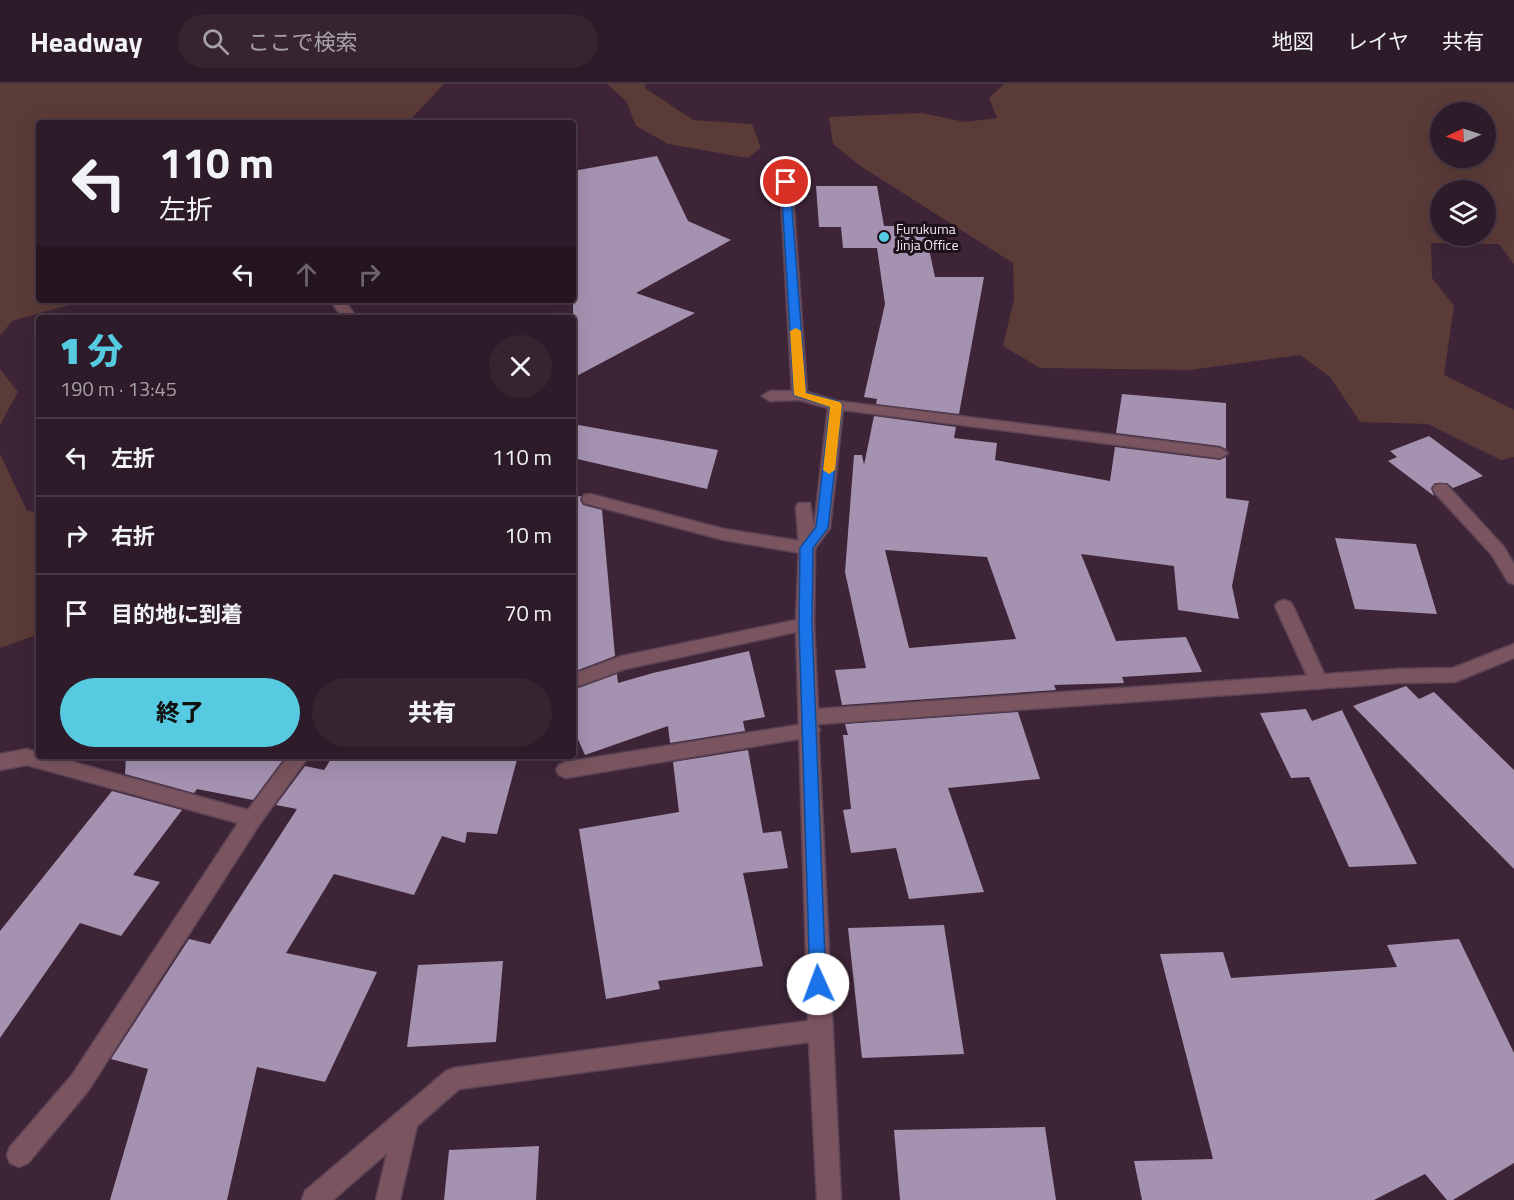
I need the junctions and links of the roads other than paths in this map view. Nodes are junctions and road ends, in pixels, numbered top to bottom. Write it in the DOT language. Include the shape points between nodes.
graph roads {
  1 [pos="786,182"];
  2 [pos="800,395"];
  3 [pos="771,396"];
  4 [pos="836,405"];
  5 [pos="1220,453"];
  6 [pos="1441,489"];
  7 [pos="590,498"];
  8 [pos="804,507"];
  9 [pos="807,548"];
  10 [pos="1514,578"];
  11 [pos="1284,606"];
  12 [pos="805,624"];
  13 [pos="1514,651"];
  14 [pos="576,680"];
  15 [pos="1319,682"];
  16 [pos="810,723"];
  17 [pos="297,759"];
  18 [pos="0,762"];
  19 [pos="566,770"];
  20 [pos="252,819"];
  21 [pos="820,1030"];
  22 [pos="406,1121"];
  23 [pos="19,1155"];
  24 [pos="314,1200"];
  25 [pos="388,1200"];
  26 [pos="829,1200"];
  1 -- 2 [label="street"];
  2 -- 3 [label="street"];
  2 -- 4 [label="street"];
  4 -- 5 [label="street"];
  4 -- 9 [label="street" via="822,528"];
  6 -- 10 [label="street" via="1498,551"];
  7 -- 9 [label="street" via="728,537"];
  8 -- 9 [label="street"];
  9 -- 12 [label="street"];
  11 -- 15 [label="street"];
  12 -- 14 [label="street" via="621,663"];
  12 -- 16 [label="street"];
  13 -- 15 [label="street" via="1455,675"];
  15 -- 16 [label="street"];
  16 -- 19 [label="street"];
  16 -- 21 [label="street"];
  17 -- 20 [label="street"];
  18 -- 20 [label="street" via="27,757"];
  20 -- 23 [label="street" via="80,1083"];
  21 -- 22 [label="street" via="454,1079"];
  21 -- 26 [label="street"];
  22 -- 24 [label="street"];
  22 -- 25 [label="street"];
}
